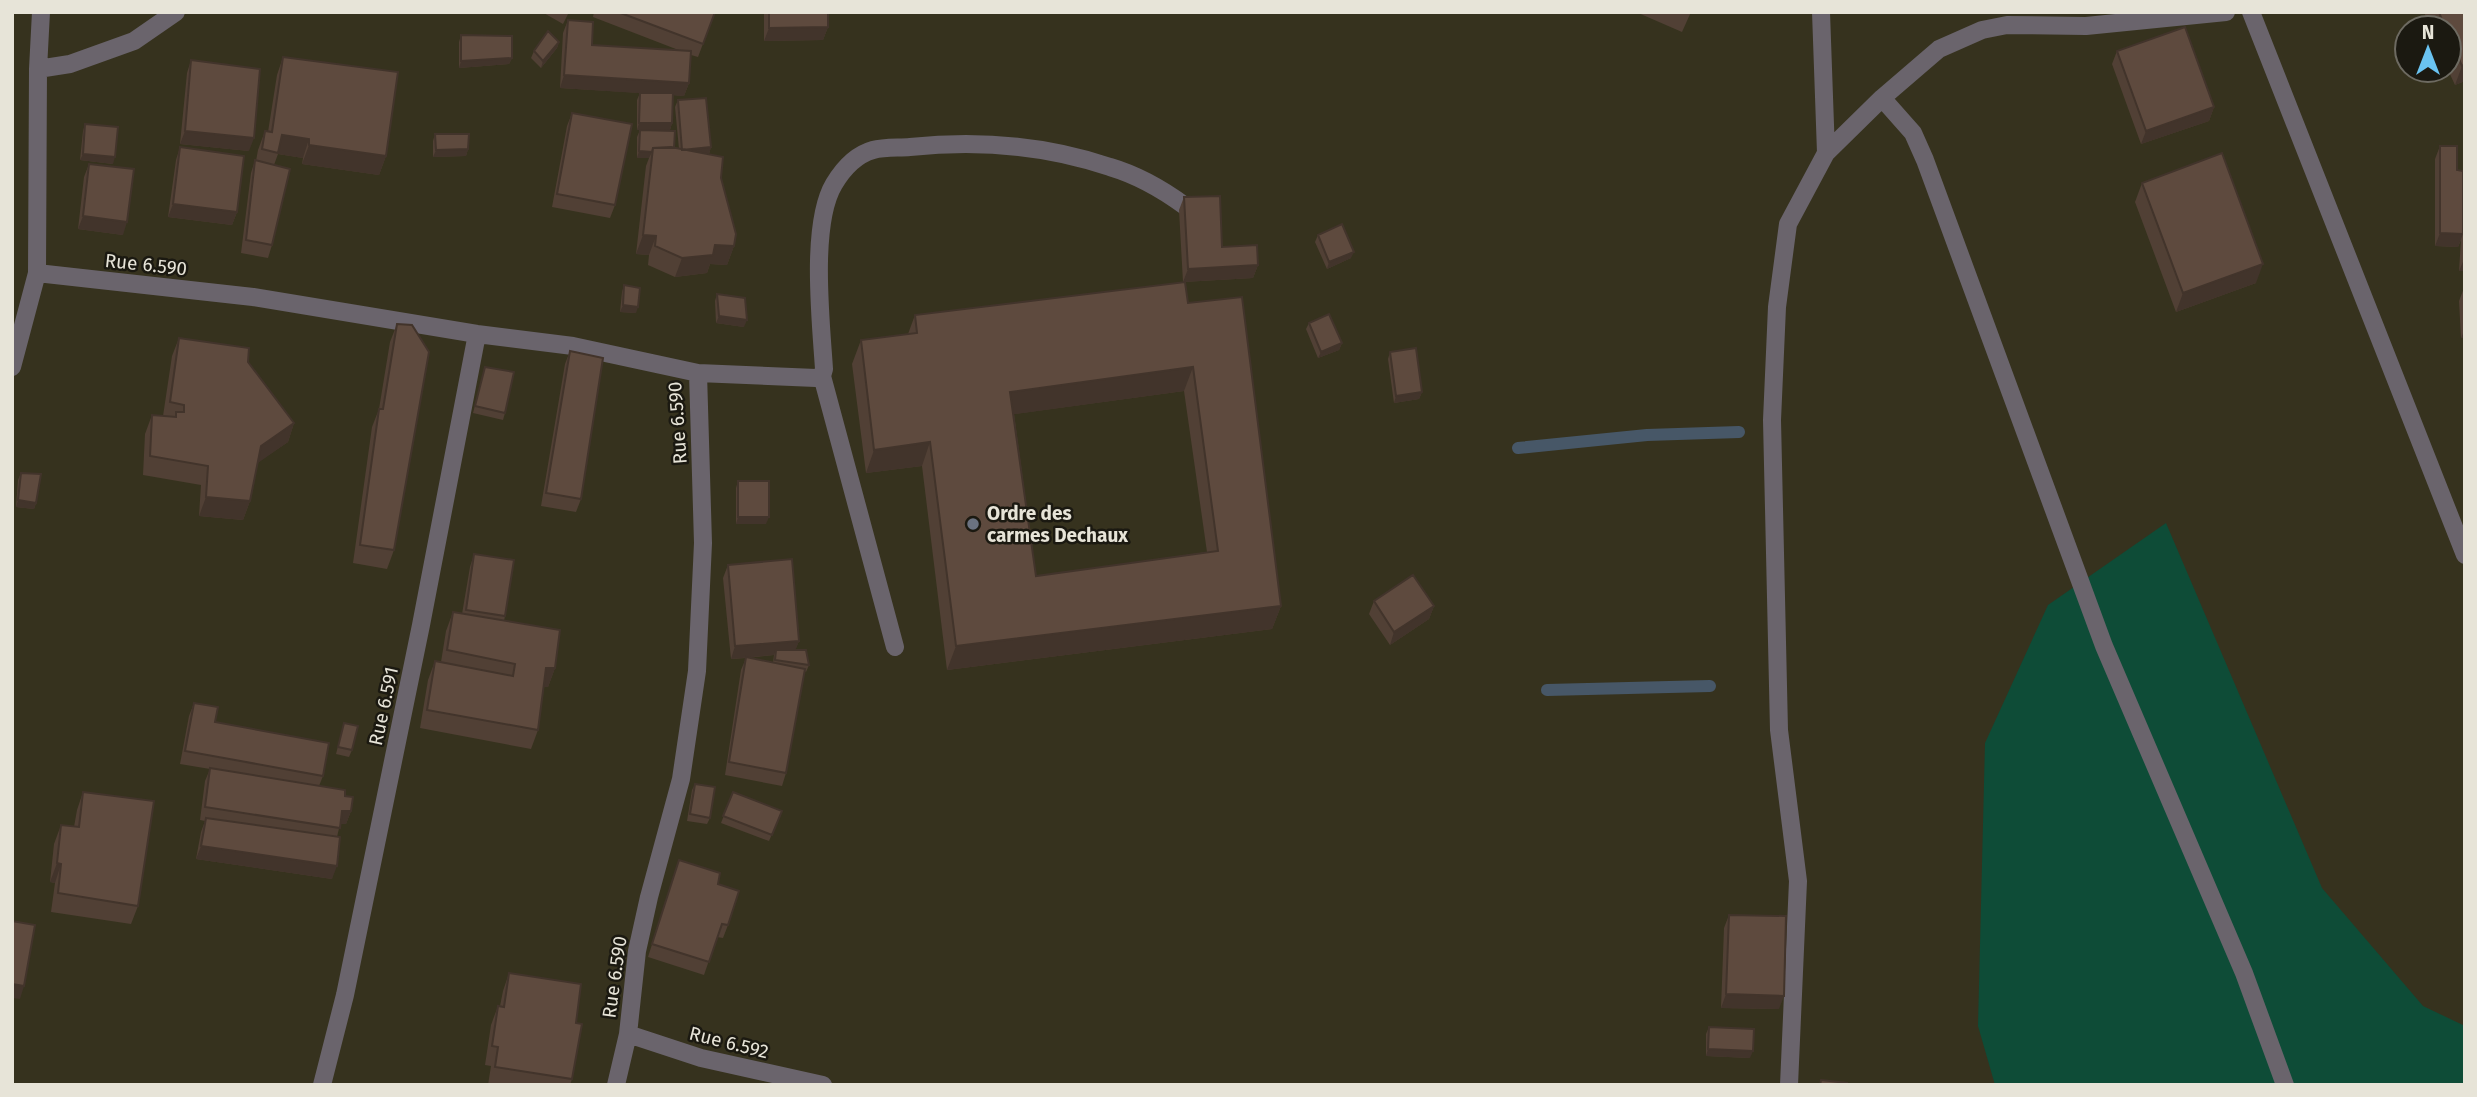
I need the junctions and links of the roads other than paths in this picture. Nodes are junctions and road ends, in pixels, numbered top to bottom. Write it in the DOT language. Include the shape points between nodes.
graph roads {
  1 [pos="41,12"];
  2 [pos="176,12"];
  3 [pos="1821,12"];
  4 [pos="2226,12"];
  5 [pos="2251,12"];
  6 [pos="38,69"];
  7 [pos="1882,98"];
  8 [pos="1826,153"];
  9 [pos="1185,206"];
  10 [pos="37,273"];
  11 [pos="477,334"];
  12 [pos="12,367"];
  13 [pos="698,373"];
  14 [pos="822,376"];
  15 [pos="2465,555"];
  16 [pos="895,647"];
  17 [pos="628,1034"];
  18 [pos="322,1085"];
  19 [pos="616,1085"];
  20 [pos="823,1085"];
  21 [pos="1789,1085"];
  22 [pos="2285,1085"];
  1 -- 6 [label="street"];
  2 -- 6 [label="street" via="134,41 70,64"];
  3 -- 8 [label="street"];
  4 -- 7 [label="street" via="2086,26 2007,25 1982,30 1939,49"];
  5 -- 15 [label="street"];
  6 -- 10 [label="street"];
  7 -- 8 [label="street"];
  7 -- 22 [label="street" via="1913,133 1925,160 2104,646 2244,973"];
  8 -- 21 [label="street" via="1788,224 1777,307 1772,420 1779,730 1798,881"];
  9 -- 14 [label="street" via="1162,189 1111,167 1059,153 997,144 872,150 850,162 832,186 822,216"];
  10 -- 11 [label="street, Rue 6.590" via="253,297"];
  10 -- 12 [label="street"];
  11 -- 13 [label="street, Rue 6.590" via="573,346"];
  11 -- 18 [label="street, Rue 6.591" via="345,995"];
  13 -- 14 [label="street"];
  13 -- 17 [label="street, Rue 6.590" via="703,543 697,671 681,779 637,951"];
  14 -- 16 [label="street"];
  17 -- 19 [label="street, Rue 6.590"];
  17 -- 20 [label="street, Rue 6.592" via="701,1059"];
}
